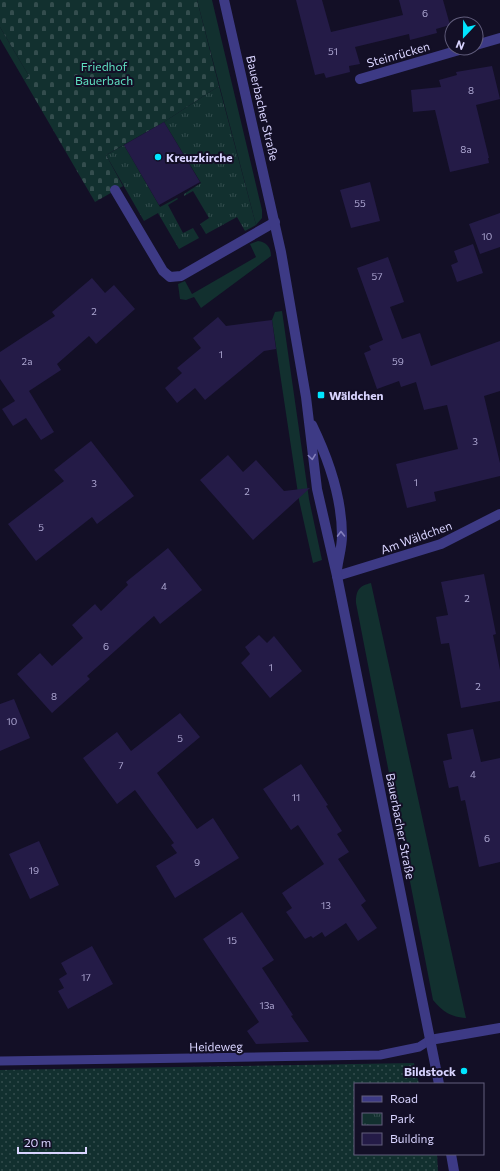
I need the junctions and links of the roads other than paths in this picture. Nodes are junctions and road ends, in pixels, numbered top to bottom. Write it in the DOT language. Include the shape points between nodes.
graph roads {
  1 [pos="224,0"];
  2 [pos="500,38"];
  3 [pos="484,43"];
  4 [pos="444,54"];
  5 [pos="360,79"];
  6 [pos="115,190"];
  7 [pos="275,222"];
  8 [pos="309,418"];
  9 [pos="500,514"];
  10 [pos="337,574"];
  11 [pos="500,1028"];
  12 [pos="430,1040"];
  13 [pos="0,1061"];
  14 [pos="439,1083"];
  15 [pos="451,1155"];
  16 [pos="454,1170"];
  1 -- 7 [label="street, Bauerbacher Straße"];
  2 -- 3 [label="street"];
  4 -- 5 [label="street, Steinrücken"];
  6 -- 7 [label="street" via="163,271 170,277 181,276"];
  7 -- 8 [label="street, Bauerbacher Straße"];
  8 -- 10 [label="street, Bauerbacher Straße, one-way" via="317,489"];
  10 -- 8 [label="street, one-way" via="342,536 340,517 332,478"];
  9 -- 10 [label="street, Am Wäldchen" via="441,544"];
  10 -- 12 [label="street, Bauerbacher Straße"];
  11 -- 12 [label="street"];
  12 -- 13 [label="lane, Heideweg" via="420,1047 380,1055"];
  12 -- 14 [label="street, Bauerbacher Straße"];
  15 -- 16 [label="street"];
}
